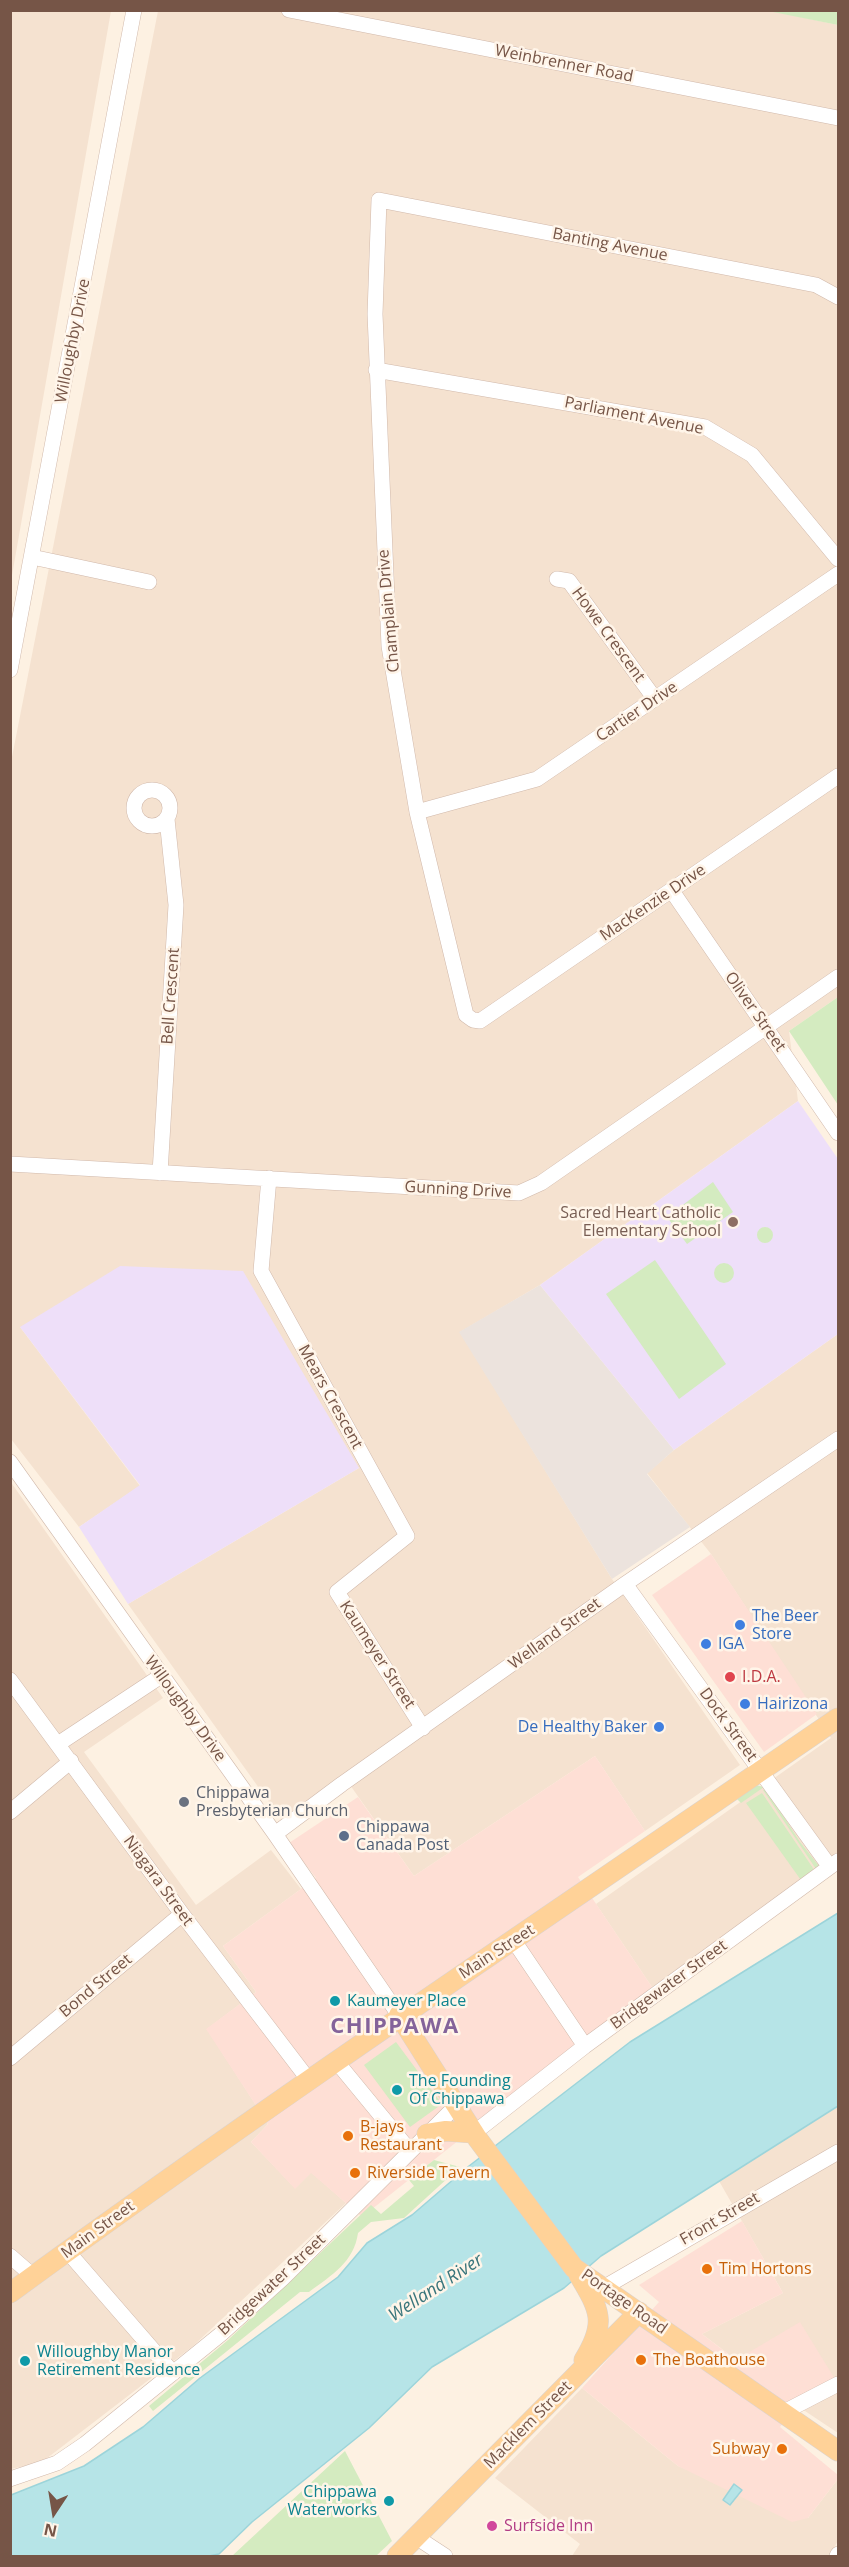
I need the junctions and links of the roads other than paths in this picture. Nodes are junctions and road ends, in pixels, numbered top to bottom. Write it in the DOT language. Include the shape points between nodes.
graph roads {
  1 [pos="134,10"];
  2 [pos="289,10"];
  3 [pos="838,118"];
  4 [pos="379,200"];
  5 [pos="838,297"];
  6 [pos="376,370"];
  7 [pos="32,557"];
  8 [pos="838,559"];
  9 [pos="838,574"];
  10 [pos="557,579"];
  11 [pos="149,582"];
  12 [pos="10,670"];
  13 [pos="655,699"];
  14 [pos="838,776"];
  15 [pos="417,812"];
  16 [pos="167,819"];
  17 [pos="672,891"];
  18 [pos="838,977"];
  19 [pos="466,1015"];
  20 [pos="766,1028"];
  21 [pos="838,1133"];
  22 [pos="10,1164"];
  23 [pos="160,1173"];
  24 [pos="269,1178"];
  25 [pos="838,1439"];
  26 [pos="10,1462"];
  27 [pos="625,1584"];
  28 [pos="346,1585"];
  29 [pos="161,1676"];
  30 [pos="10,1680"];
  31 [pos="838,1718"];
  32 [pos="423,1728"];
  33 [pos="58,1744"];
  34 [pos="71,1761"];
  35 [pos="761,1771"];
  36 [pos="10,1812"];
  37 [pos="275,1834"];
  38 [pos="834,1864"];
  39 [pos="182,1914"];
  40 [pos="514,1941"];
  41 [pos="399,2016"];
  42 [pos="585,2046"];
  43 [pos="10,2058"];
  44 [pos="336,2061"];
  45 [pos="308,2079"];
  46 [pos="456,2106"];
  47 [pos="427,2134"];
  48 [pos="476,2136"];
  49 [pos="410,2151"];
  50 [pos="838,2152"];
  51 [pos="68,2252"];
  52 [pos="10,2256"];
  53 [pos="33,2276"];
  54 [pos="598,2292"];
  55 [pos="10,2293"];
  56 [pos="639,2312"];
  57 [pos="172,2373"];
  58 [pos="838,2384"];
  59 [pos="558,2396"];
  60 [pos="782,2413"];
  61 [pos="838,2451"];
  62 [pos="10,2479"];
  63 [pos="416,2537"];
  64 [pos="397,2556"];
  65 [pos="445,2556"];
  1 -- 7 [label="street, Willoughby Drive"];
  2 -- 3 [label="street, Weinbrenner Road"];
  4 -- 5 [label="street, Banting Avenue" via="816,285"];
  4 -- 6 [label="street, Champlain Drive"];
  6 -- 8 [label="street, Parliament Avenue" via="705,427 752,455"];
  6 -- 15 [label="street, Champlain Drive" via="387,632"];
  7 -- 11 [label="street"];
  7 -- 12 [label="street, Willoughby Drive"];
  9 -- 13 [label="street, Cartier Drive"];
  10 -- 13 [label="street, Howe Crescent" via="569,581"];
  13 -- 15 [label="street, Cartier Drive" via="537,779"];
  14 -- 17 [label="street, MacKenzie Drive"];
  15 -- 19 [label="street, Champlain Drive"];
  16 -- 23 [label="street, Bell Crescent" via="176,905"];
  17 -- 19 [label="street, MacKenzie Drive" via="480,1021"];
  17 -- 20 [label="street, Oliver Street"];
  18 -- 20 [label="street, Gunning Drive"];
  20 -- 21 [label="street, Oliver Street"];
  20 -- 24 [label="street, Gunning Drive" via="528,1191 508,1194"];
  22 -- 23 [label="street, Gunning Drive"];
  23 -- 24 [label="street, Gunning Drive"];
  24 -- 28 [label="street, Mears Crescent" via="261,1272 407,1536"];
  25 -- 27 [label="street, Welland Street"];
  26 -- 29 [label="street, Willoughby Drive"];
  27 -- 32 [label="street, Welland Street"];
  27 -- 35 [label="street, Dock Street"];
  28 -- 32 [label="street, Kaumeyer Street" via="337,1593"];
  29 -- 33 [label="street"];
  29 -- 37 [label="street, Willoughby Drive"];
  30 -- 33 [label="street, Niagara Street"];
  31 -- 35 [label="main road, Main Street"];
  32 -- 37 [label="street, Welland Street"];
  33 -- 34 [label="street, Niagara Street"];
  34 -- 36 [label="street"];
  34 -- 39 [label="street, Niagara Street"];
  35 -- 38 [label="street, Dock Street"];
  35 -- 40 [label="main road, Main Street"];
  37 -- 41 [label="street, Willoughby Drive"];
  38 -- 42 [label="street, Bridgewater Street"];
  39 -- 43 [label="street, Bond Street"];
  39 -- 45 [label="street, Niagara Street"];
  40 -- 41 [label="main road, Main Street"];
  40 -- 42 [label="street"];
  41 -- 44 [label="main road, Main Street"];
  41 -- 46 [label="main road, Portage Road"];
  42 -- 48 [label="street, Bridgewater Street"];
  44 -- 45 [label="main road, Main Street"];
  44 -- 49 [label="street"];
  45 -- 51 [label="main road, Main Street"];
  46 -- 47 [label="street, Bridgewater Street"];
  46 -- 48 [label="main road, Portage Road"];
  47 -- 48 [label="main road" via="446,2131"];
  47 -- 49 [label="street, Bridgewater Street"];
  48 -- 54 [label="main road, Portage Road" via="574,2268"];
  49 -- 57 [label="street, Bridgewater Street" via="282,2279"];
  50 -- 54 [label="street, Front Street"];
  51 -- 53 [label="main road, Main Street"];
  51 -- 57 [label="street"];
  52 -- 53 [label="street"];
  53 -- 55 [label="main road, Main Street"];
  54 -- 56 [label="main road, Portage Road"];
  54 -- 59 [label="main road" via="598,2334"];
  56 -- 59 [label="main road, Macklem Street"];
  56 -- 60 [label="main road, Portage Road"];
  57 -- 62 [label="street, Bridgewater Street" via="57,2463"];
  58 -- 60 [label="street"];
  59 -- 63 [label="main road, Macklem Street"];
  60 -- 61 [label="main road, Portage Road"];
  63 -- 64 [label="main road, Macklem Street"];
  63 -- 65 [label="street"];
}
